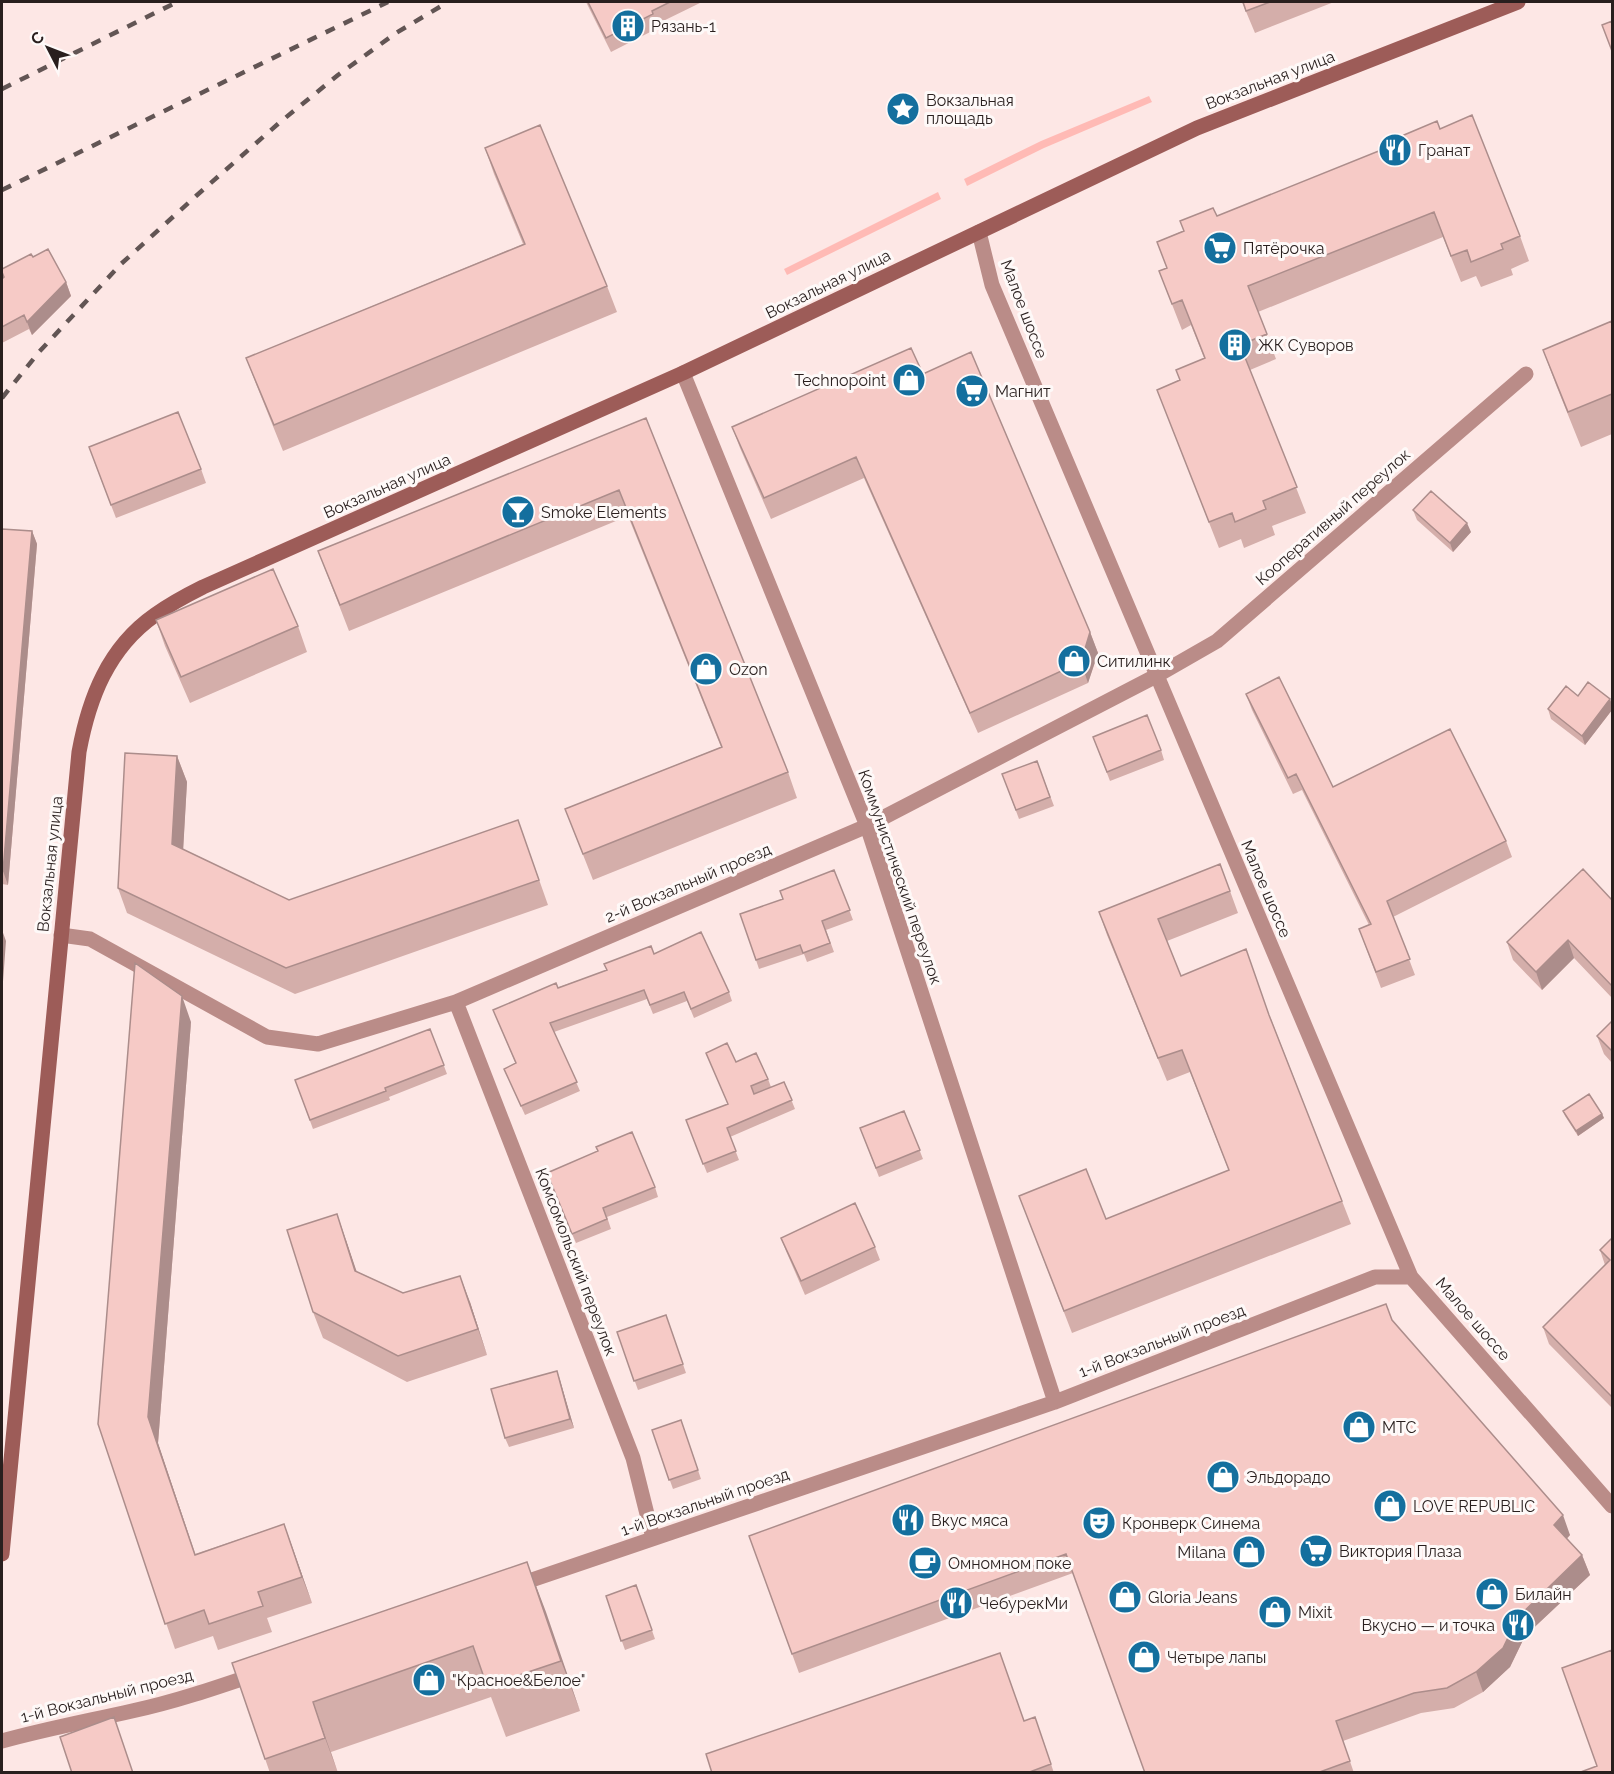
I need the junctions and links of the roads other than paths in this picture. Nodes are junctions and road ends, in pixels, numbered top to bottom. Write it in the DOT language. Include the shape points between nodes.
graph roads {
  1 [pos="1518,2"];
  2 [pos="978,232"];
  3 [pos="683,374"];
  4 [pos="1526,374"];
  5 [pos="1156,676"];
  6 [pos="867,826"];
  7 [pos="61,935"];
  8 [pos="456,1002"];
  9 [pos="1411,1277"];
  10 [pos="1055,1402"];
  11 [pos="1612,1506"];
  12 [pos="653,1538"];
  13 [pos="2,1554"];
  14 [pos="497,1592"];
  15 [pos="265,1671"];
  16 [pos="2,1741"];
  1 -- 2 [label="main road, Вокзальная улица" via="1197,128"];
  2 -- 3 [label="main road, Вокзальная улица"];
  2 -- 5 [label="street, Малое шоссе" via="992,285"];
  3 -- 6 [label="street, Коммунистический переулок"];
  3 -- 7 [label="main road, Вокзальная улица" via="203,587 142,625 114,656 97,686 86,718 79,752"];
  4 -- 5 [label="street, Кооперативный переулок" via="1217,641"];
  5 -- 6 [label="street, 2-й Вокзальный проезд"];
  5 -- 9 [label="street, Малое шоссе"];
  6 -- 8 [label="street, 2-й Вокзальный проезд"];
  6 -- 10 [label="street, Коммунистический переулок"];
  7 -- 8 [label="street, 2-й Вокзальный проезд" via="90,939 267,1037 318,1044"];
  7 -- 13 [label="main road, Вокзальная улица"];
  8 -- 12 [label="street, Комсомольский переулок" via="633,1458"];
  9 -- 10 [label="street, 1-й Вокзальный проезд" via="1375,1277"];
  9 -- 11 [label="street, Малое шоссе"];
  10 -- 12 [label="street, 1-й Вокзальный проезд"];
  12 -- 14 [label="street, 1-й Вокзальный проезд"];
  15 -- 16 [label="street, 1-й Вокзальный проезд" via="134,1711"];
}
